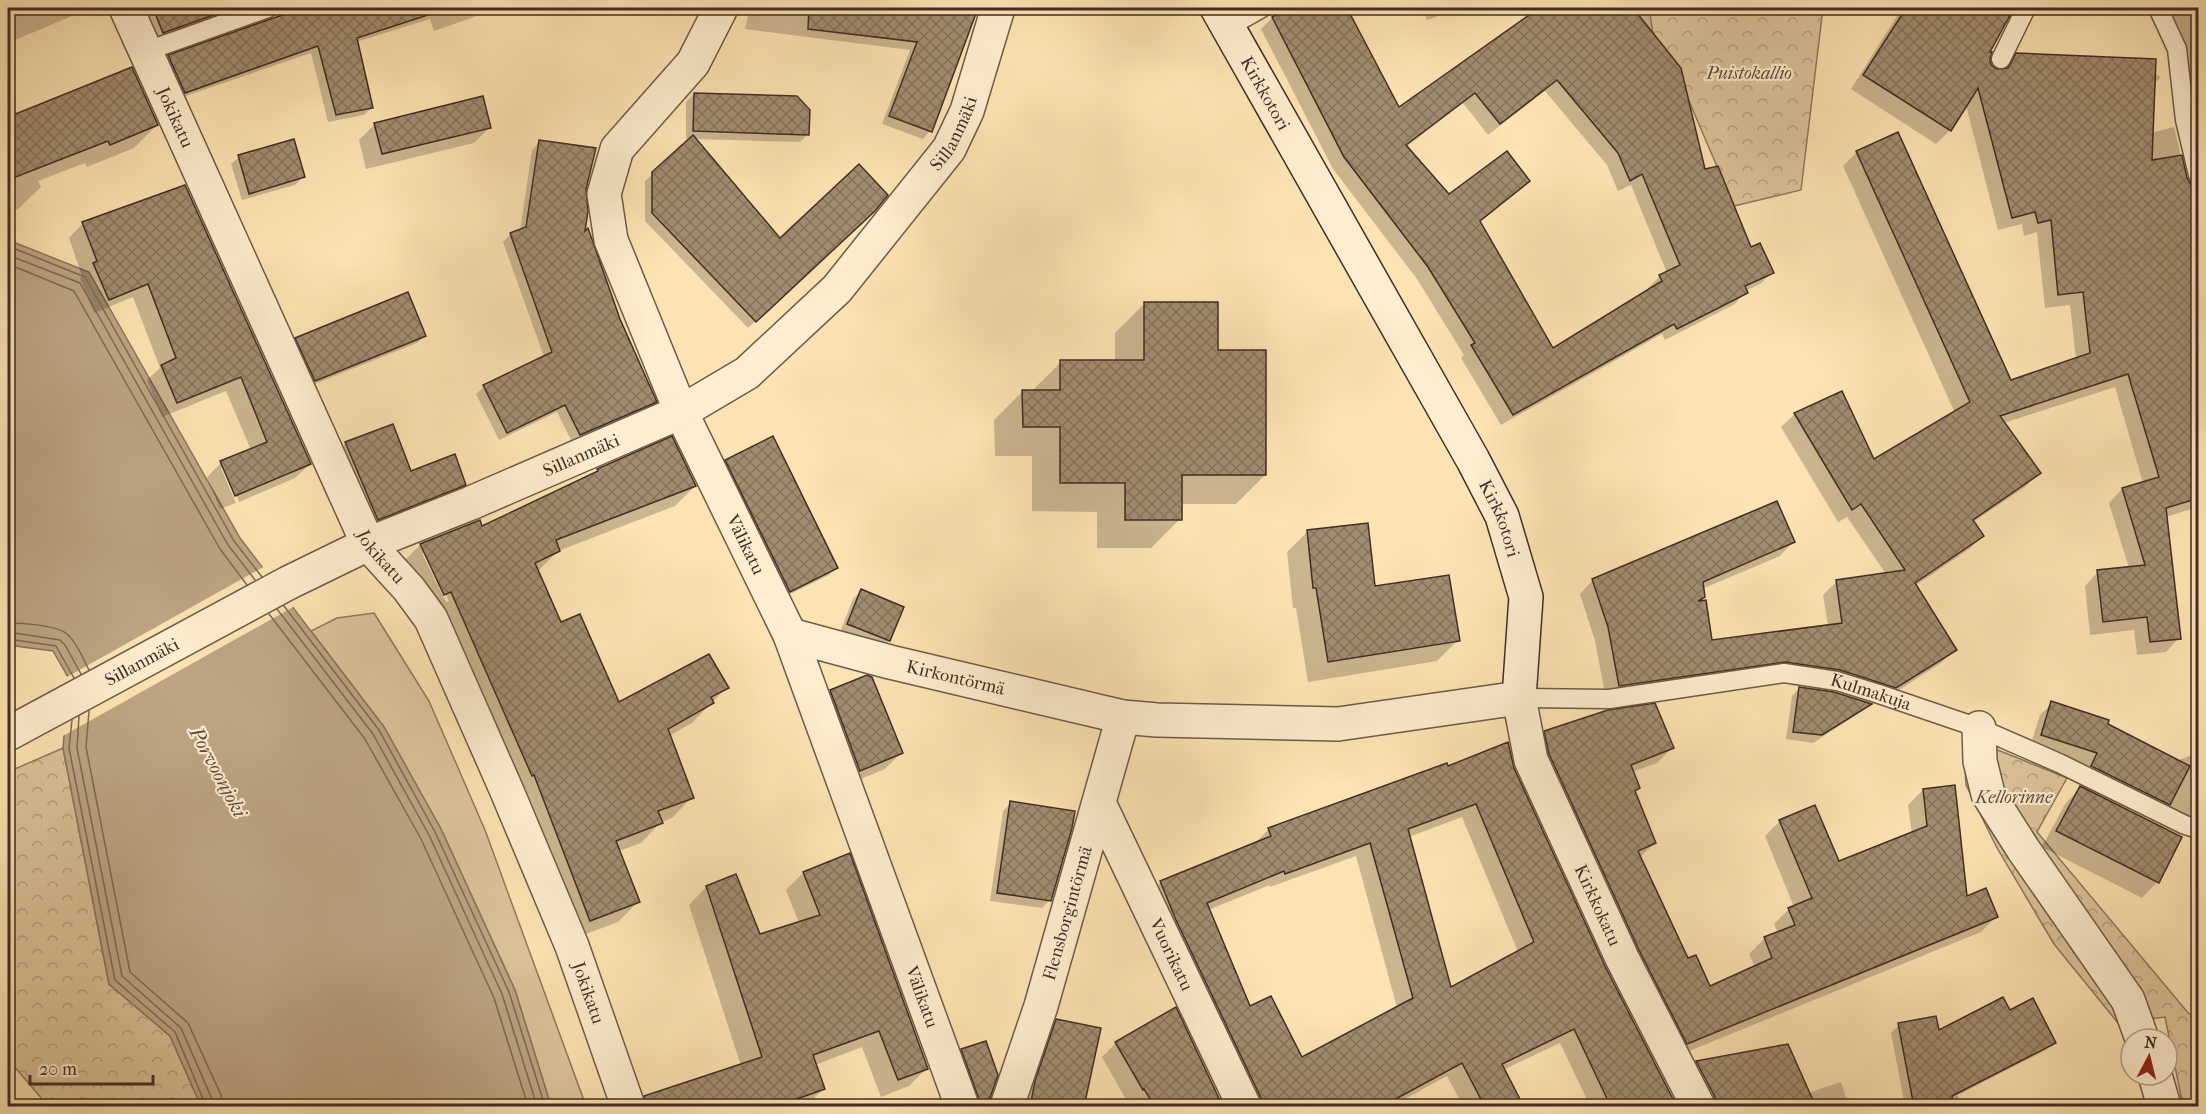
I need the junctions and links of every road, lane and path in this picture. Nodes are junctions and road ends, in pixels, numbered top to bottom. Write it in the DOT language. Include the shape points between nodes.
graph roads {
  1 [pos="126,8"];
  2 [pos="268,8"];
  3 [pos="721,8"];
  4 [pos="998,8"];
  5 [pos="1262,8"];
  6 [pos="2026,8"];
  7 [pos="2158,8"];
  8 [pos="1222,18"];
  9 [pos="144,52"];
  10 [pos="2001,59"];
  11 [pos="2199,175"];
  12 [pos="681,412"];
  13 [pos="368,544"];
  14 [pos="790,635"];
  15 [pos="1519,698"];
  16 [pos="1123,717"];
  17 [pos="21,727"];
  18 [pos="1979,728"];
  19 [pos="1099,803"];
  20 [pos="2199,829"];
  21 [pos="2138,1027"];
  22 [pos="2159,1087"];
  23 [pos="628,1107"];
  24 [pos="962,1107"];
  25 [pos="1007,1107"];
  26 [pos="1244,1107"];
  27 [pos="1698,1107"];
  28 [pos="2164,1107"];
  1 -- 9 [label="street, Jokikatu"];
  2 -- 9 [label="lane"];
  3 -- 12 [label="street, Välikatu" via="693,63 617,148 604,194 611,240"];
  4 -- 12 [label="street, Sillanmäki" via="967,111 949,149 837,289 747,373"];
  5 -- 8 [label="lane"];
  6 -- 10 [label="lane"];
  7 -- 11 [label="lane" via="2176,49 2185,120"];
  8 -- 15 [label="street, Kirkkotori" via="1502,516 1526,597"];
  9 -- 13 [label="street, Jokikatu"];
  12 -- 13 [label="street, Sillanmäki"];
  12 -- 14 [label="street, Välikatu"];
  13 -- 17 [label="street, Sillanmäki"];
  13 -- 23 [label="street, Jokikatu" via="431,619 572,946"];
  14 -- 16 [label="street, Kirkontörmä"];
  14 -- 24 [label="street, Välikatu"];
  15 -- 16 [label="street" via="1338,724"];
  15 -- 18 [label="lane, Kulmakuja" via="1609,699 1784,673 1848,684"];
  15 -- 27 [label="street, Kirkkokatu" via="1531,760 1622,958"];
  16 -- 19 [label="street, Flensborgintörmä"];
  18 -- 20 [label="lane, Kulmakuja"];
  18 -- 21 [label="street" via="1980,761 1988,794 2128,1000"];
  19 -- 25 [label="street, Flensborgintörmä" via="1041,1006"];
  19 -- 26 [label="street, Vuorikatu"];
  22 -- 28 [label="street"];
}
